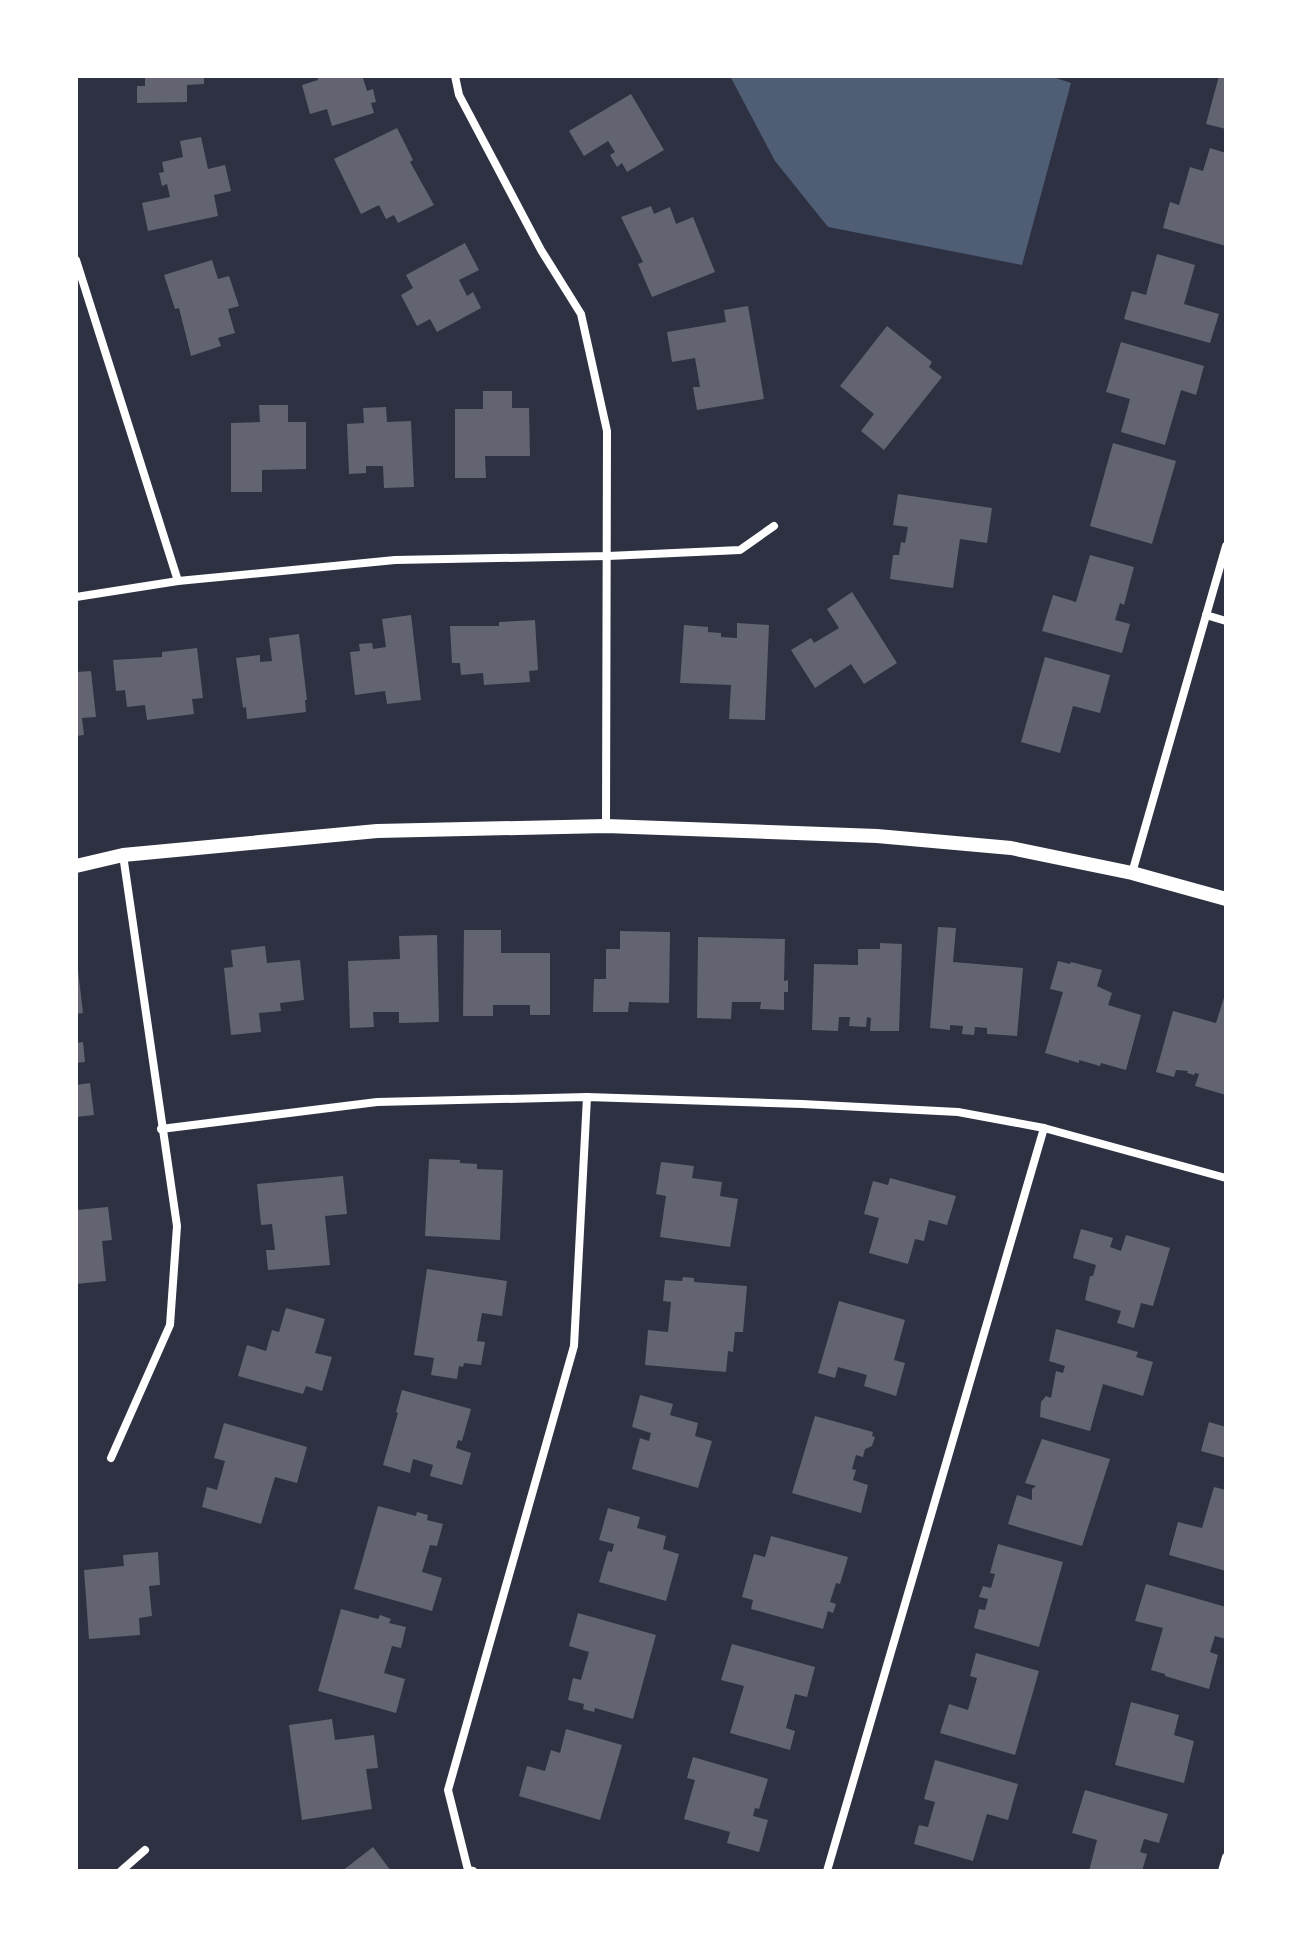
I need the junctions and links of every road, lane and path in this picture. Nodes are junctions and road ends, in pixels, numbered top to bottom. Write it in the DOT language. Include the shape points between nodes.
graph roads {
  1 [pos="455,76"];
  2 [pos="76,260"];
  3 [pos="774,526"];
  4 [pos="1226,546"];
  5 [pos="608,556"];
  6 [pos="178,581"];
  7 [pos="76,597"];
  8 [pos="1206,615"];
  9 [pos="1226,621"];
  10 [pos="606,826"];
  11 [pos="123,855"];
  12 [pos="76,866"];
  13 [pos="1132,873"];
  14 [pos="1226,899"];
  15 [pos="587,1097"];
  16 [pos="1044,1128"];
  17 [pos="161,1129"];
  18 [pos="1226,1178"];
  19 [pos="111,1458"];
  20 [pos="145,1850"];
  21 [pos="1226,1857"];
  22 [pos="121,1871"];
  23 [pos="473,1871"];
  24 [pos="827,1871"];
  25 [pos="1222,1871"];
  1 -- 5 [label="street" via="459,95 541,250 581,314 607,431"];
  2 -- 6 [label="street"];
  3 -- 5 [label="street" via="740,550"];
  4 -- 8 [label="street"];
  5 -- 6 [label="street" via="395,560"];
  5 -- 10 [label="street"];
  6 -- 7 [label="street"];
  8 -- 9 [label="street"];
  8 -- 13 [label="street"];
  10 -- 11 [label="street" via="377,831"];
  10 -- 13 [label="street" via="996,846"];
  11 -- 12 [label="street"];
  11 -- 17 [label="street"];
  13 -- 14 [label="street"];
  15 -- 16 [label="street" via="958,1112"];
  15 -- 17 [label="street" via="377,1102"];
  15 -- 23 [label="street" via="574,1346 448,1790 468,1870"];
  16 -- 18 [label="street"];
  16 -- 24 [label="street"];
  17 -- 19 [label="street" via="177,1226 170,1325"];
  20 -- 22 [label="street"];
  21 -- 25 [label="street"];
}
